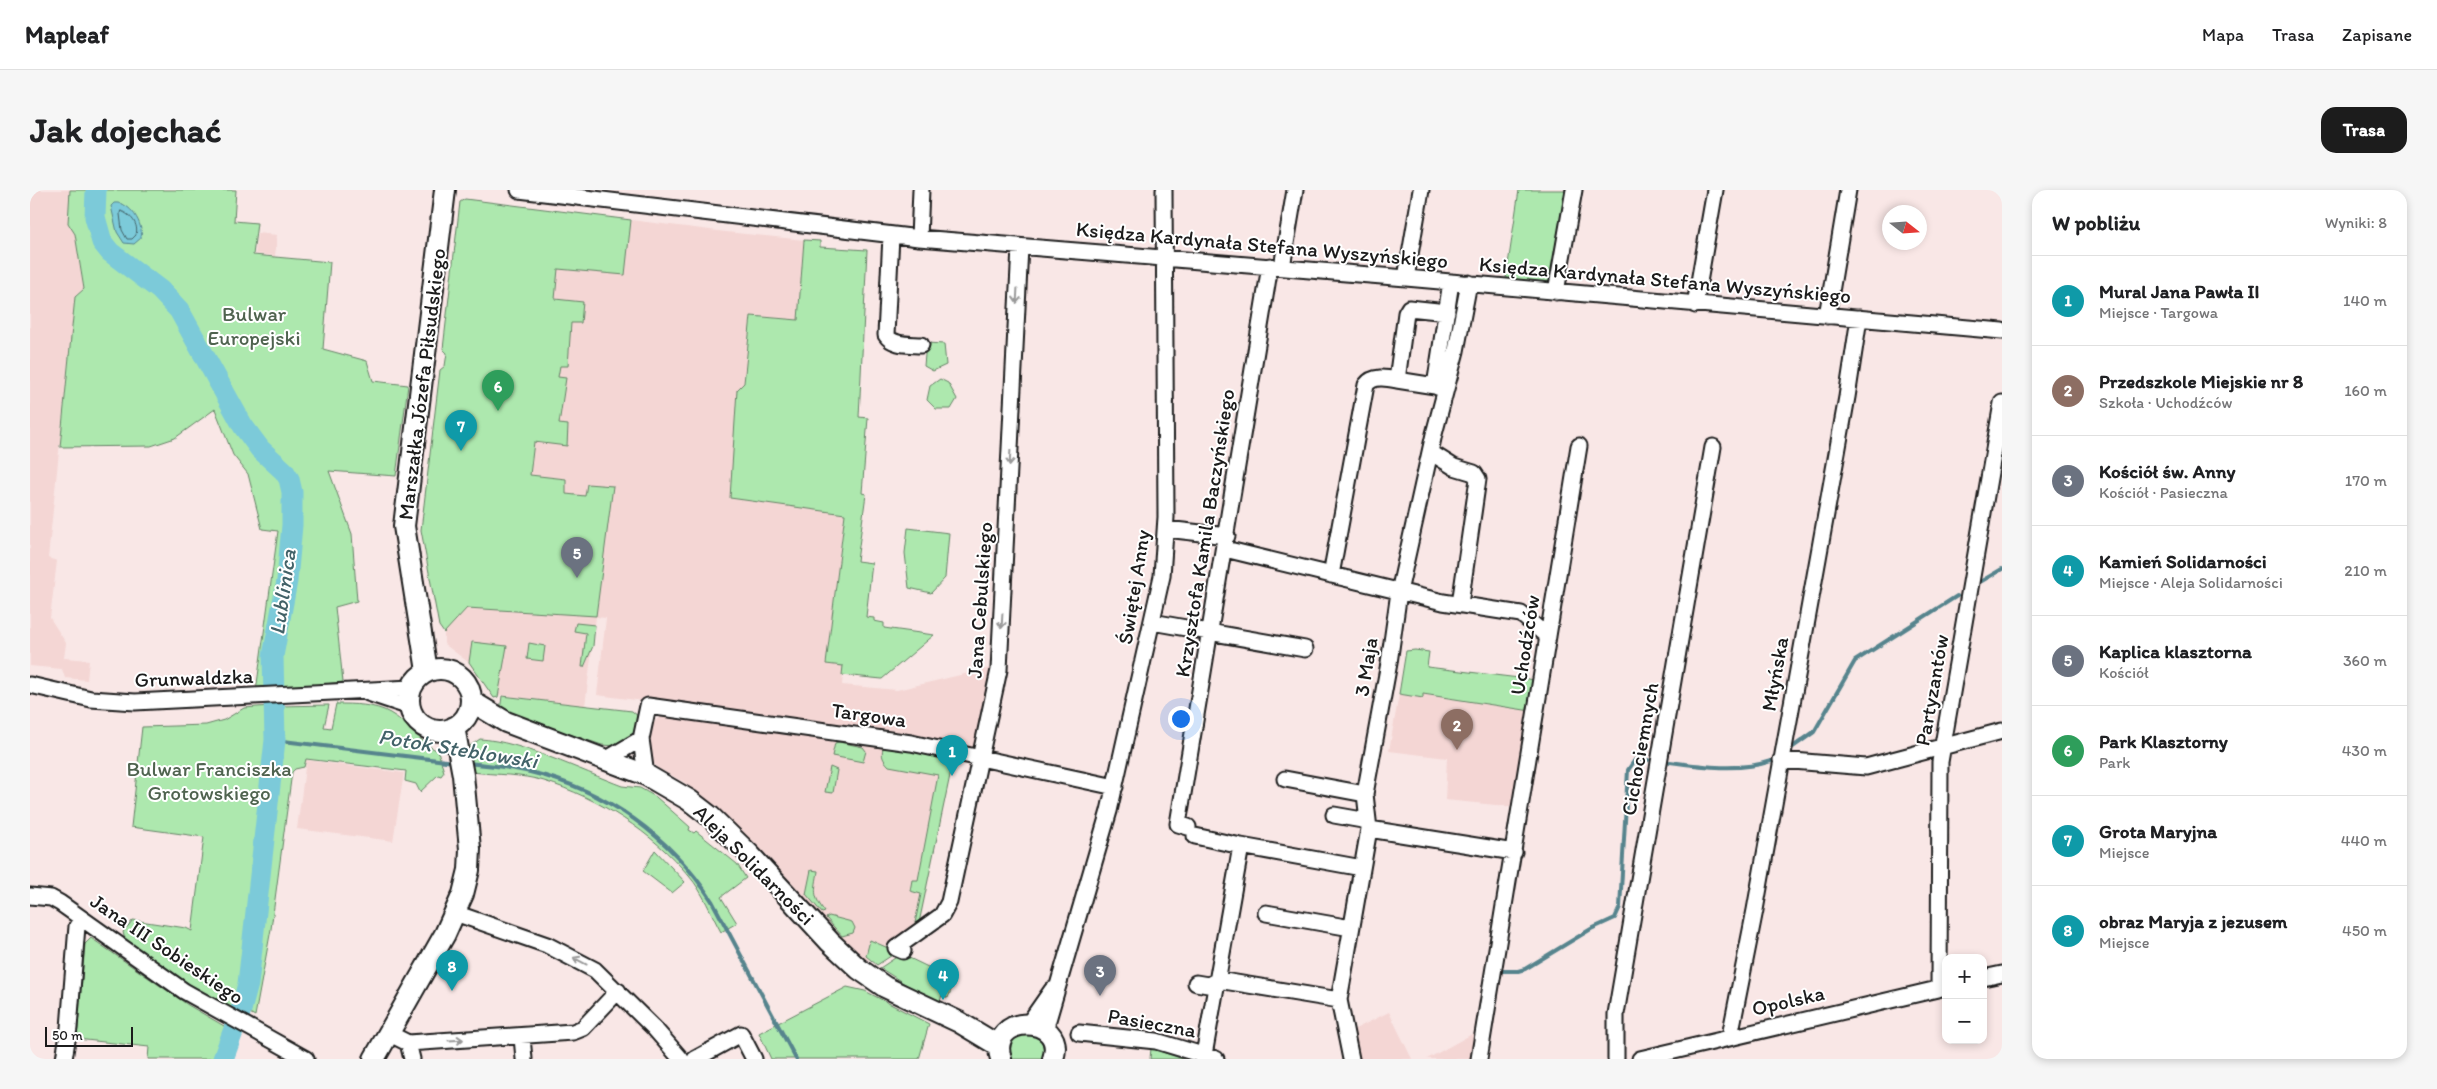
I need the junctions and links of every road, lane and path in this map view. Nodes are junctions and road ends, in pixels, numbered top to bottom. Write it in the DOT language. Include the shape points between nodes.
graph roads {
  1 [pos="452,190"];
  2 [pos="519,190"];
  3 [pos="921,190"];
  4 [pos="1164,190"];
  5 [pos="1296,190"];
  6 [pos="1421,190"];
  7 [pos="1574,190"];
  8 [pos="1714,190"];
  9 [pos="1848,190"];
  10 [pos="444,199"];
  11 [pos="891,236"];
  12 [pos="920,238"];
  13 [pos="1020,247"];
  14 [pos="1165,258"];
  15 [pos="1276,267"];
  16 [pos="1406,278"];
  17 [pos="1451,282"];
  18 [pos="1468,283"];
  19 [pos="1556,292"];
  20 [pos="1695,304"];
  21 [pos="1447,312"];
  22 [pos="1827,316"];
  23 [pos="1859,318"];
  24 [pos="2002,331"];
  25 [pos="922,345"];
  26 [pos="1397,380"];
  27 [pos="1441,388"];
  28 [pos="2002,403"];
  29 [pos="1579,446"];
  30 [pos="1712,447"];
  31 [pos="1430,452"];
  32 [pos="1166,529"];
  33 [pos="1226,542"];
  34 [pos="1331,575"];
  35 [pos="1399,592"];
  36 [pos="1460,604"];
  37 [pos="1152,622"];
  38 [pos="1211,633"];
  39 [pos="1548,637"];
  40 [pos="1305,649"];
  41 [pos="434,670"];
  42 [pos="30,685"];
  43 [pos="411,698"];
  44 [pos="458,719"];
  45 [pos="2002,731"];
  46 [pos="641,739"];
  47 [pos="1942,747"];
  48 [pos="979,758"];
  49 [pos="607,759"];
  50 [pos="1781,760"];
  51 [pos="646,775"];
  52 [pos="1284,779"];
  53 [pos="1114,787"];
  54 [pos="1365,794"];
  55 [pos="1334,815"];
  56 [pos="1368,825"];
  57 [pos="1241,846"];
  58 [pos="1514,852"];
  59 [pos="1362,868"];
  60 [pos="30,896"];
  61 [pos="455,913"];
  62 [pos="1266,914"];
  63 [pos="82,919"];
  64 [pos="1351,928"];
  65 [pos="902,951"];
  66 [pos="2002,974"];
  67 [pos="1987,977"];
  68 [pos="1218,980"];
  69 [pos="1196,983"];
  70 [pos="1942,987"];
  71 [pos="618,991"];
  72 [pos="1339,1000"];
  73 [pos="1037,1027"];
  74 [pos="1079,1033"];
  75 [pos="1730,1036"];
  76 [pos="522,1037"];
  77 [pos="399,1038"];
  78 [pos="1002,1046"];
  79 [pos="1210,1057"];
  80 [pos="1055,1058"];
  81 [pos="64,1059"];
  82 [pos="306,1059"];
  83 [pos="374,1059"];
  84 [pos="412,1059"];
  85 [pos="524,1059"];
  86 [pos="680,1059"];
  87 [pos="695,1059"];
  88 [pos="754,1059"];
  89 [pos="1351,1059"];
  90 [pos="1479,1059"];
  91 [pos="1616,1059"];
  92 [pos="1640,1059"];
  1 -- 10 [label="main road, Marszałka Józefa Piłsudskiego"];
  2 -- 11 [label="street, Księdza Kardynała Stefana Wyszyńskiego"];
  3 -- 12 [label="street"];
  4 -- 14 [label="street, Świętej Anny"];
  5 -- 15 [label="street, Krzysztofa Kamila Baczyńskiego"];
  6 -- 16 [label="street"];
  7 -- 19 [label="street"];
  8 -- 20 [label="street"];
  9 -- 22 [label="street"];
  10 -- 41 [label="main road, Marszałka Józefa Piłsudskiego" via="406,504 406,542"];
  11 -- 12 [label="street, Księdza Kardynała Stefana Wyszyńskiego"];
  11 -- 25 [label="street" via="886,335 895,343"];
  12 -- 13 [label="street, Księdza Kardynała Stefana Wyszyńskiego"];
  13 -- 14 [label="street, Księdza Kardynała Stefana Wyszyńskiego"];
  13 -- 48 [label="street, Jana Cebulskiego, one-way" via="998,678"];
  14 -- 15 [label="street, Księdza Kardynała Stefana Wyszyńskiego"];
  14 -- 32 [label="street, Świętej Anny"];
  15 -- 16 [label="street, Księdza Kardynała Stefana Wyszyńskiego"];
  15 -- 33 [label="street, Krzysztofa Kamila Baczyńskiego"];
  16 -- 17 [label="street, Księdza Kardynała Stefana Wyszyńskiego"];
  17 -- 18 [label="street, Księdza Kardynała Stefana Wyszyńskiego"];
  17 -- 21 [label="street"];
  18 -- 19 [label="street, Księdza Kardynała Stefana Wyszyńskiego"];
  18 -- 27 [label="street, 3 Maja" via="1456,351"];
  19 -- 20 [label="street, Księdza Kardynała Stefana Wyszyńskiego"];
  20 -- 22 [label="street, Księdza Kardynała Stefana Wyszyńskiego"];
  21 -- 26 [label="street" via="1407,310"];
  21 -- 27 [label="street"];
  22 -- 23 [label="street, Księdza Kardynała Stefana Wyszyńskiego"];
  23 -- 24 [label="street, Księdza Kardynała Stefana Wyszyńskiego"];
  23 -- 50 [label="street, Młyńska"];
  26 -- 27 [label="street"];
  26 -- 34 [label="street" via="1378,378 1366,385"];
  27 -- 31 [label="street, 3 Maja"];
  28 -- 47 [label="street, Partyzantów"];
  29 -- 39 [label="street, Uchodźców"];
  30 -- 91 [label="street, Cichociemnych" via="1616,1014"];
  31 -- 35 [label="street, 3 Maja"];
  31 -- 36 [label="street" via="1478,479"];
  32 -- 33 [label="street"];
  32 -- 37 [label="street, Świętej Anny"];
  33 -- 34 [label="street"];
  33 -- 38 [label="street, Krzysztofa Kamila Baczyńskiego"];
  34 -- 35 [label="street"];
  35 -- 36 [label="street"];
  35 -- 54 [label="street, 3 Maja"];
  36 -- 39 [label="street" via="1521,614"];
  37 -- 38 [label="street"];
  37 -- 53 [label="street, Świętej Anny"];
  38 -- 40 [label="street"];
  38 -- 57 [label="street, Krzysztofa Kamila Baczyńskiego" via="1178,824 1192,832"];
  39 -- 58 [label="street, Uchodźców"];
  41 -- 43 [label="main road" via="420,676"];
  41 -- 44 [label="main road" via="451,670 466,682"];
  42 -- 43 [label="street, Grunwaldzka" via="113,701 163,702 362,691"];
  43 -- 44 [label="main road" via="421,724"];
  44 -- 49 [label="main road, Aleja Solidarności" via="506,722"];
  44 -- 61 [label="main road" via="455,763 465,804 470,858"];
  45 -- 47 [label="street"];
  46 -- 48 [label="street, Targowa" via="648,706 878,737"];
  46 -- 49 [label="street"];
  46 -- 51 [label="street, Targowa"];
  47 -- 50 [label="street" via="1866,766"];
  47 -- 70 [label="street, Partyzantów"];
  48 -- 53 [label="street, Targowa"];
  48 -- 65 [label="street, Jana Cebulskiego" via="946,910 896,948"];
  49 -- 51 [label="main road, Aleja Solidarności"];
  50 -- 75 [label="street, Młyńska"];
  51 -- 78 [label="main road, Aleja Solidarności" via="711,817 837,950 859,969 885,987"];
  52 -- 54 [label="street"];
  53 -- 73 [label="street, Świętej Anny" via="1059,980"];
  54 -- 56 [label="street, 3 Maja"];
  55 -- 56 [label="street"];
  56 -- 58 [label="street"];
  56 -- 59 [label="street, 3 Maja"];
  57 -- 59 [label="street"];
  57 -- 68 [label="street"];
  58 -- 90 [label="street, Uchodźców"];
  59 -- 64 [label="street, 3 Maja"];
  60 -- 63 [label="street, Jana III Sobieskiego" via="55,900"];
  71 -- 61 [label="street, one-way" via="595,970 547,945"];
  61 -- 77 [label="main road"];
  62 -- 64 [label="street"];
  63 -- 81 [label="street" via="77,926"];
  63 -- 82 [label="street, Jana III Sobieskiego" via="184,991"];
  64 -- 72 [label="street, 3 Maja"];
  66 -- 67 [label="street"];
  68 -- 69 [label="street" via="1208,985"];
  68 -- 72 [label="street"];
  68 -- 79 [label="street"];
  70 -- 75 [label="street, Opolska"];
  71 -- 76 [label="street" via="578,1031"];
  71 -- 86 [label="street"];
  72 -- 89 [label="street, 3 Maja"];
  73 -- 78 [label="main road" via="1013,1027"];
  73 -- 80 [label="main road" via="1051,1037"];
  74 -- 79 [label="street, Pasieczna" via="1139,1038"];
  75 -- 92 [label="street, Opolska"];
  77 -- 76 [label="street, one-way"];
  76 -- 85 [label="street"];
  77 -- 83 [label="main road"];
  77 -- 84 [label="street"];
  87 -- 88 [label="street" via="741,1034"];
}
